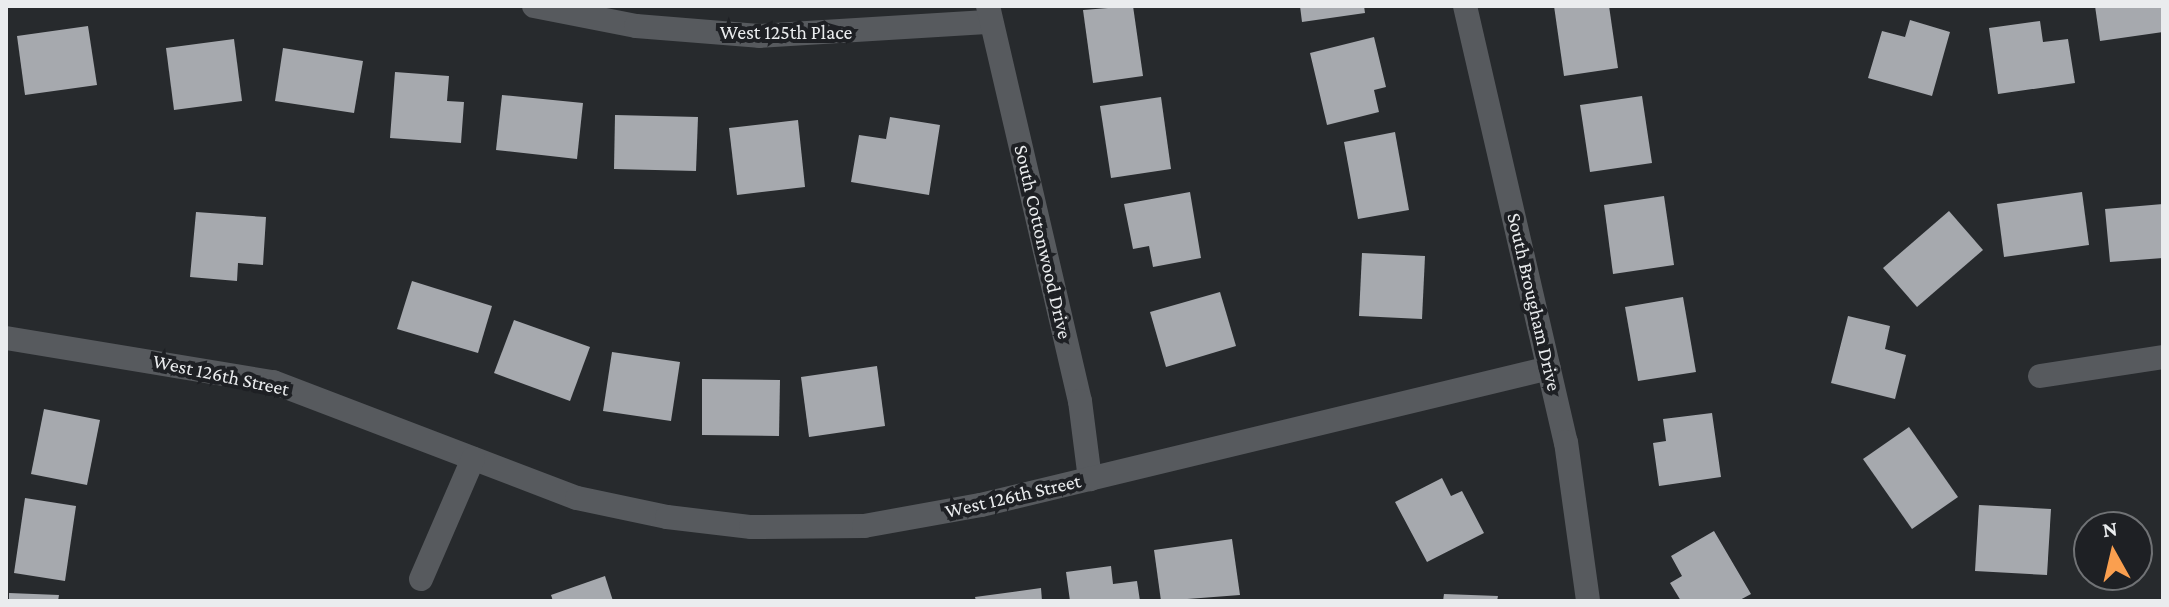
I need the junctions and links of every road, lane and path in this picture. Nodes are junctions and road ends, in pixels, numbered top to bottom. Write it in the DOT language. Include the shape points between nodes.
graph roads {
  1 [pos="534,6"];
  2 [pos="1465,6"];
  3 [pos="990,14"];
  4 [pos="6,338"];
  5 [pos="2163,357"];
  6 [pos="1549,368"];
  7 [pos="2040,376"];
  8 [pos="473,459"];
  9 [pos="1090,479"];
  10 [pos="421,579"];
  11 [pos="1588,601"];
  1 -- 3 [label="street, West 125th Place" via="636,26 759,36"];
  2 -- 6 [label="street, South Brougham Drive"];
  3 -- 9 [label="street, South Cottonwood Drive" via="1080,401"];
  4 -- 8 [label="street, West 126th Street" via="273,382"];
  5 -- 7 [label="street"];
  6 -- 9 [label="street, West 126th Street"];
  6 -- 11 [label="street, South Brougham Drive"];
  8 -- 9 [label="street, West 126th Street" via="577,498 751,527 864,526"];
  8 -- 10 [label="street"];
}
